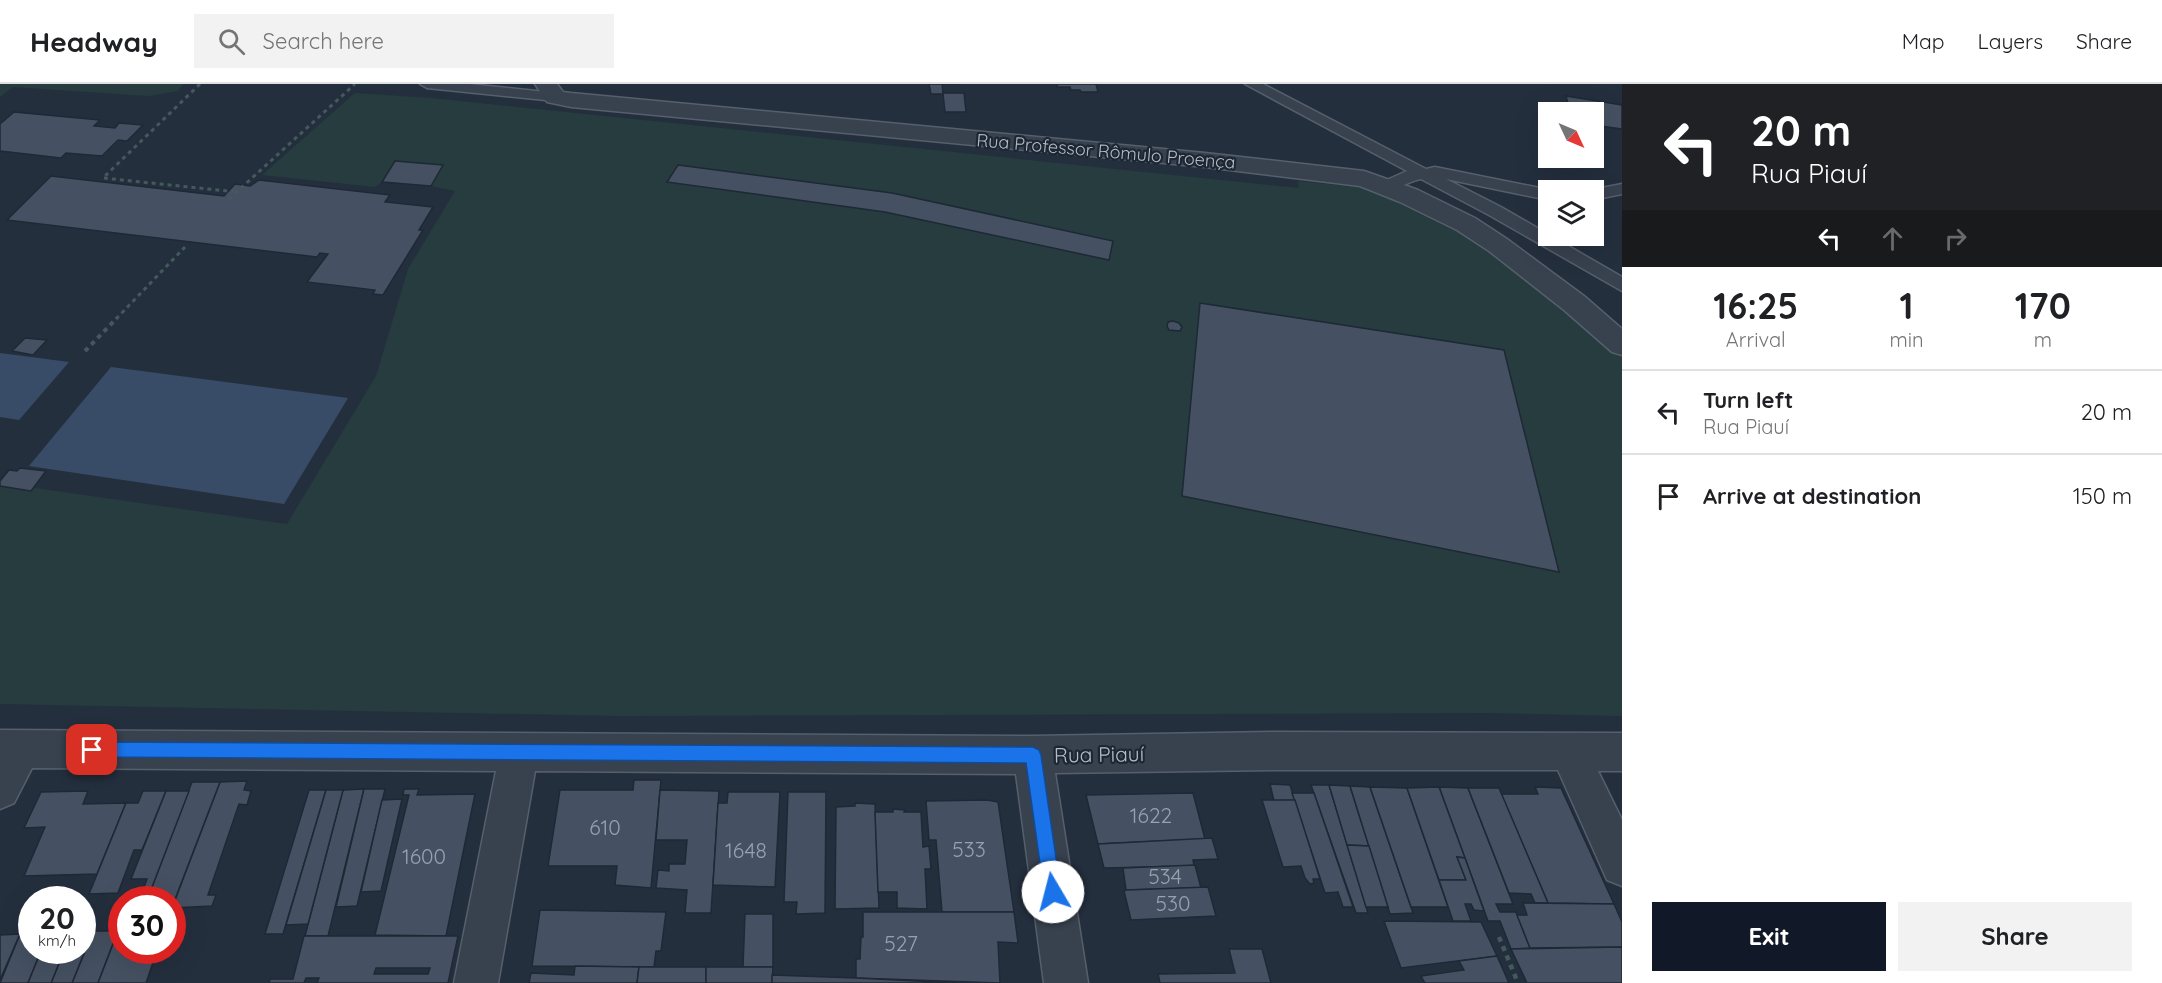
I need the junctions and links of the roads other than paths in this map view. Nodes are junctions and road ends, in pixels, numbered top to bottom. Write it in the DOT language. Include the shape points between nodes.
graph roads {
  1 [pos="427,84"];
  2 [pos="1252,84"];
  3 [pos="551,90"];
  4 [pos="1422,172"];
  5 [pos="1386,186"];
  6 [pos="1622,189"];
  7 [pos="1538,193"];
  8 [pos="1604,193"];
  9 [pos="1622,285"];
  10 [pos="1622,345"];
  11 [pos="10,749"];
  12 [pos="519,751"];
  13 [pos="1570,753"];
  14 [pos="1622,753"];
  15 [pos="1033,755"];
  16 [pos="0,789"];
  17 [pos="1622,865"];
  18 [pos="476,983"];
  19 [pos="1066,983"];
  1 -- 3 [label="lane"];
  2 -- 4 [label="lane"];
  3 -- 5 [label="street, Rua Professor Rômulo Proença" via="571,100 1298,169"];
  4 -- 5 [label="lane"];
  4 -- 7 [label="lane" via="1452,174"];
  4 -- 9 [label="lane" via="1496,210"];
  5 -- 10 [label="street, Rua Professor Rômulo Proença" via="1466,224 1498,245"];
  6 -- 8 [label="lane"];
  11 -- 12 [label="street, Rua Piauí"];
  11 -- 16 [label="street"];
  12 -- 15 [label="street, Rua Piauí"];
  12 -- 18 [label="street"];
  13 -- 14 [label="street, Rua Piauí"];
  13 -- 15 [label="street, Rua Piauí"];
  13 -- 17 [label="street"];
  15 -- 19 [label="street"];
}
